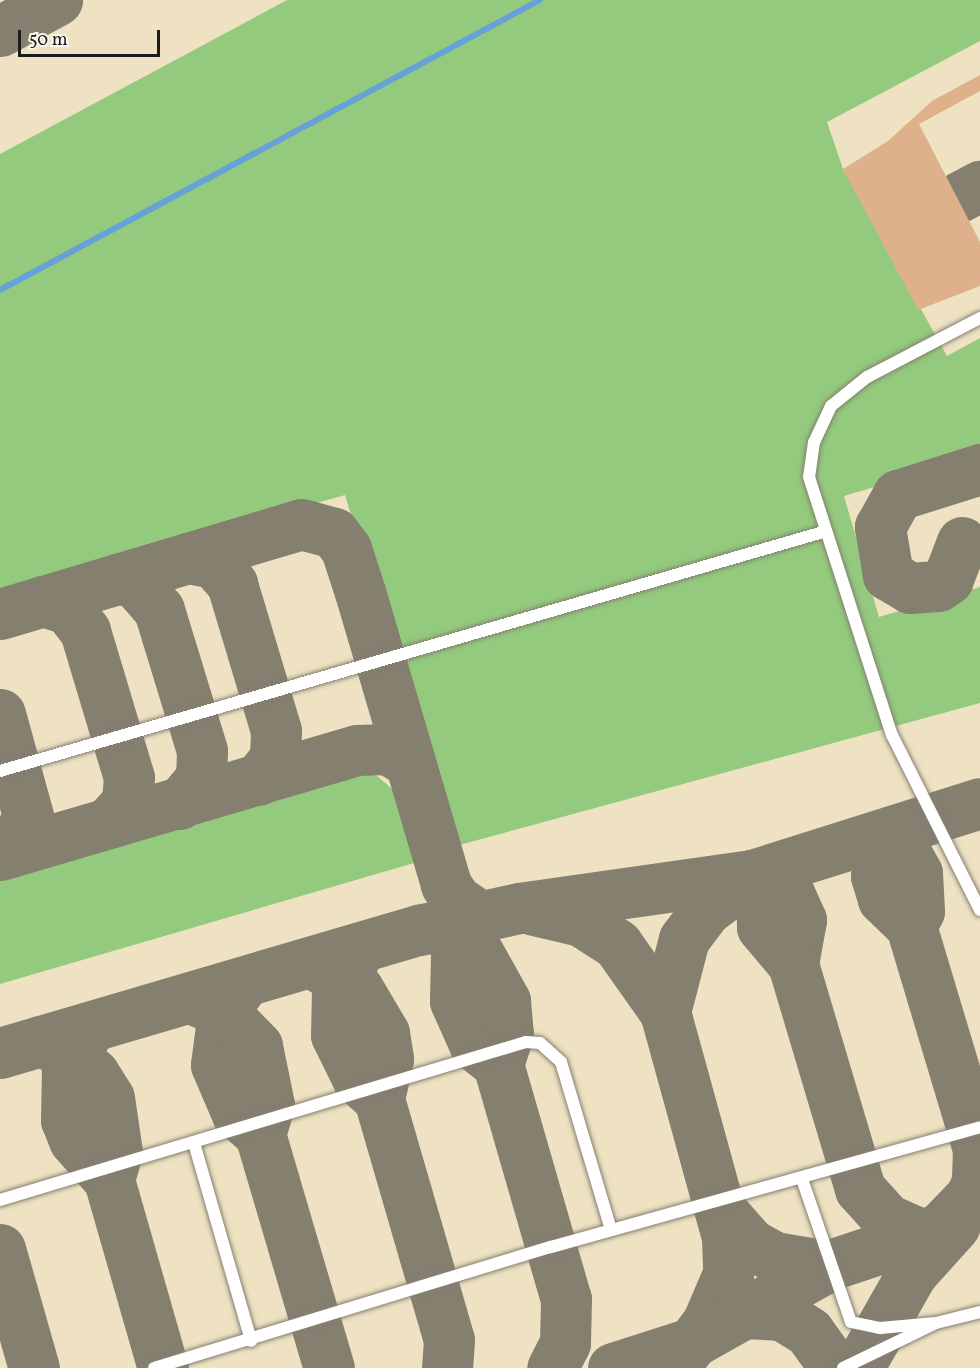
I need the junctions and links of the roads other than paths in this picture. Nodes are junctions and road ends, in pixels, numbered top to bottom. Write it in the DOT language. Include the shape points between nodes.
graph roads {
  1 [pos="980,318"];
  2 [pos="823,532"];
  3 [pos="0,771"];
  4 [pos="980,910"];
  5 [pos="980,1127"];
  6 [pos="194,1143"];
  7 [pos="802,1179"];
  8 [pos="0,1200"];
  9 [pos="611,1230"];
  10 [pos="980,1312"];
  11 [pos="936,1323"];
  12 [pos="251,1341"];
  13 [pos="154,1368"];
  14 [pos="843,1368"];
  1 -- 2 [label="lane" via="867,376 831,406 814,442 809,477"];
  2 -- 3 [label="lane"];
  2 -- 4 [label="lane" via="892,735"];
  5 -- 7 [label="lane"];
  6 -- 8 [label="lane"];
  6 -- 9 [label="lane" via="518,1044 540,1043 552,1050 566,1076"];
  6 -- 12 [label="lane"];
  7 -- 9 [label="lane"];
  7 -- 11 [label="lane" via="851,1322 880,1328"];
  9 -- 12 [label="lane"];
  10 -- 11 [label="lane"];
  11 -- 14 [label="lane"];
  12 -- 13 [label="lane"];
}
